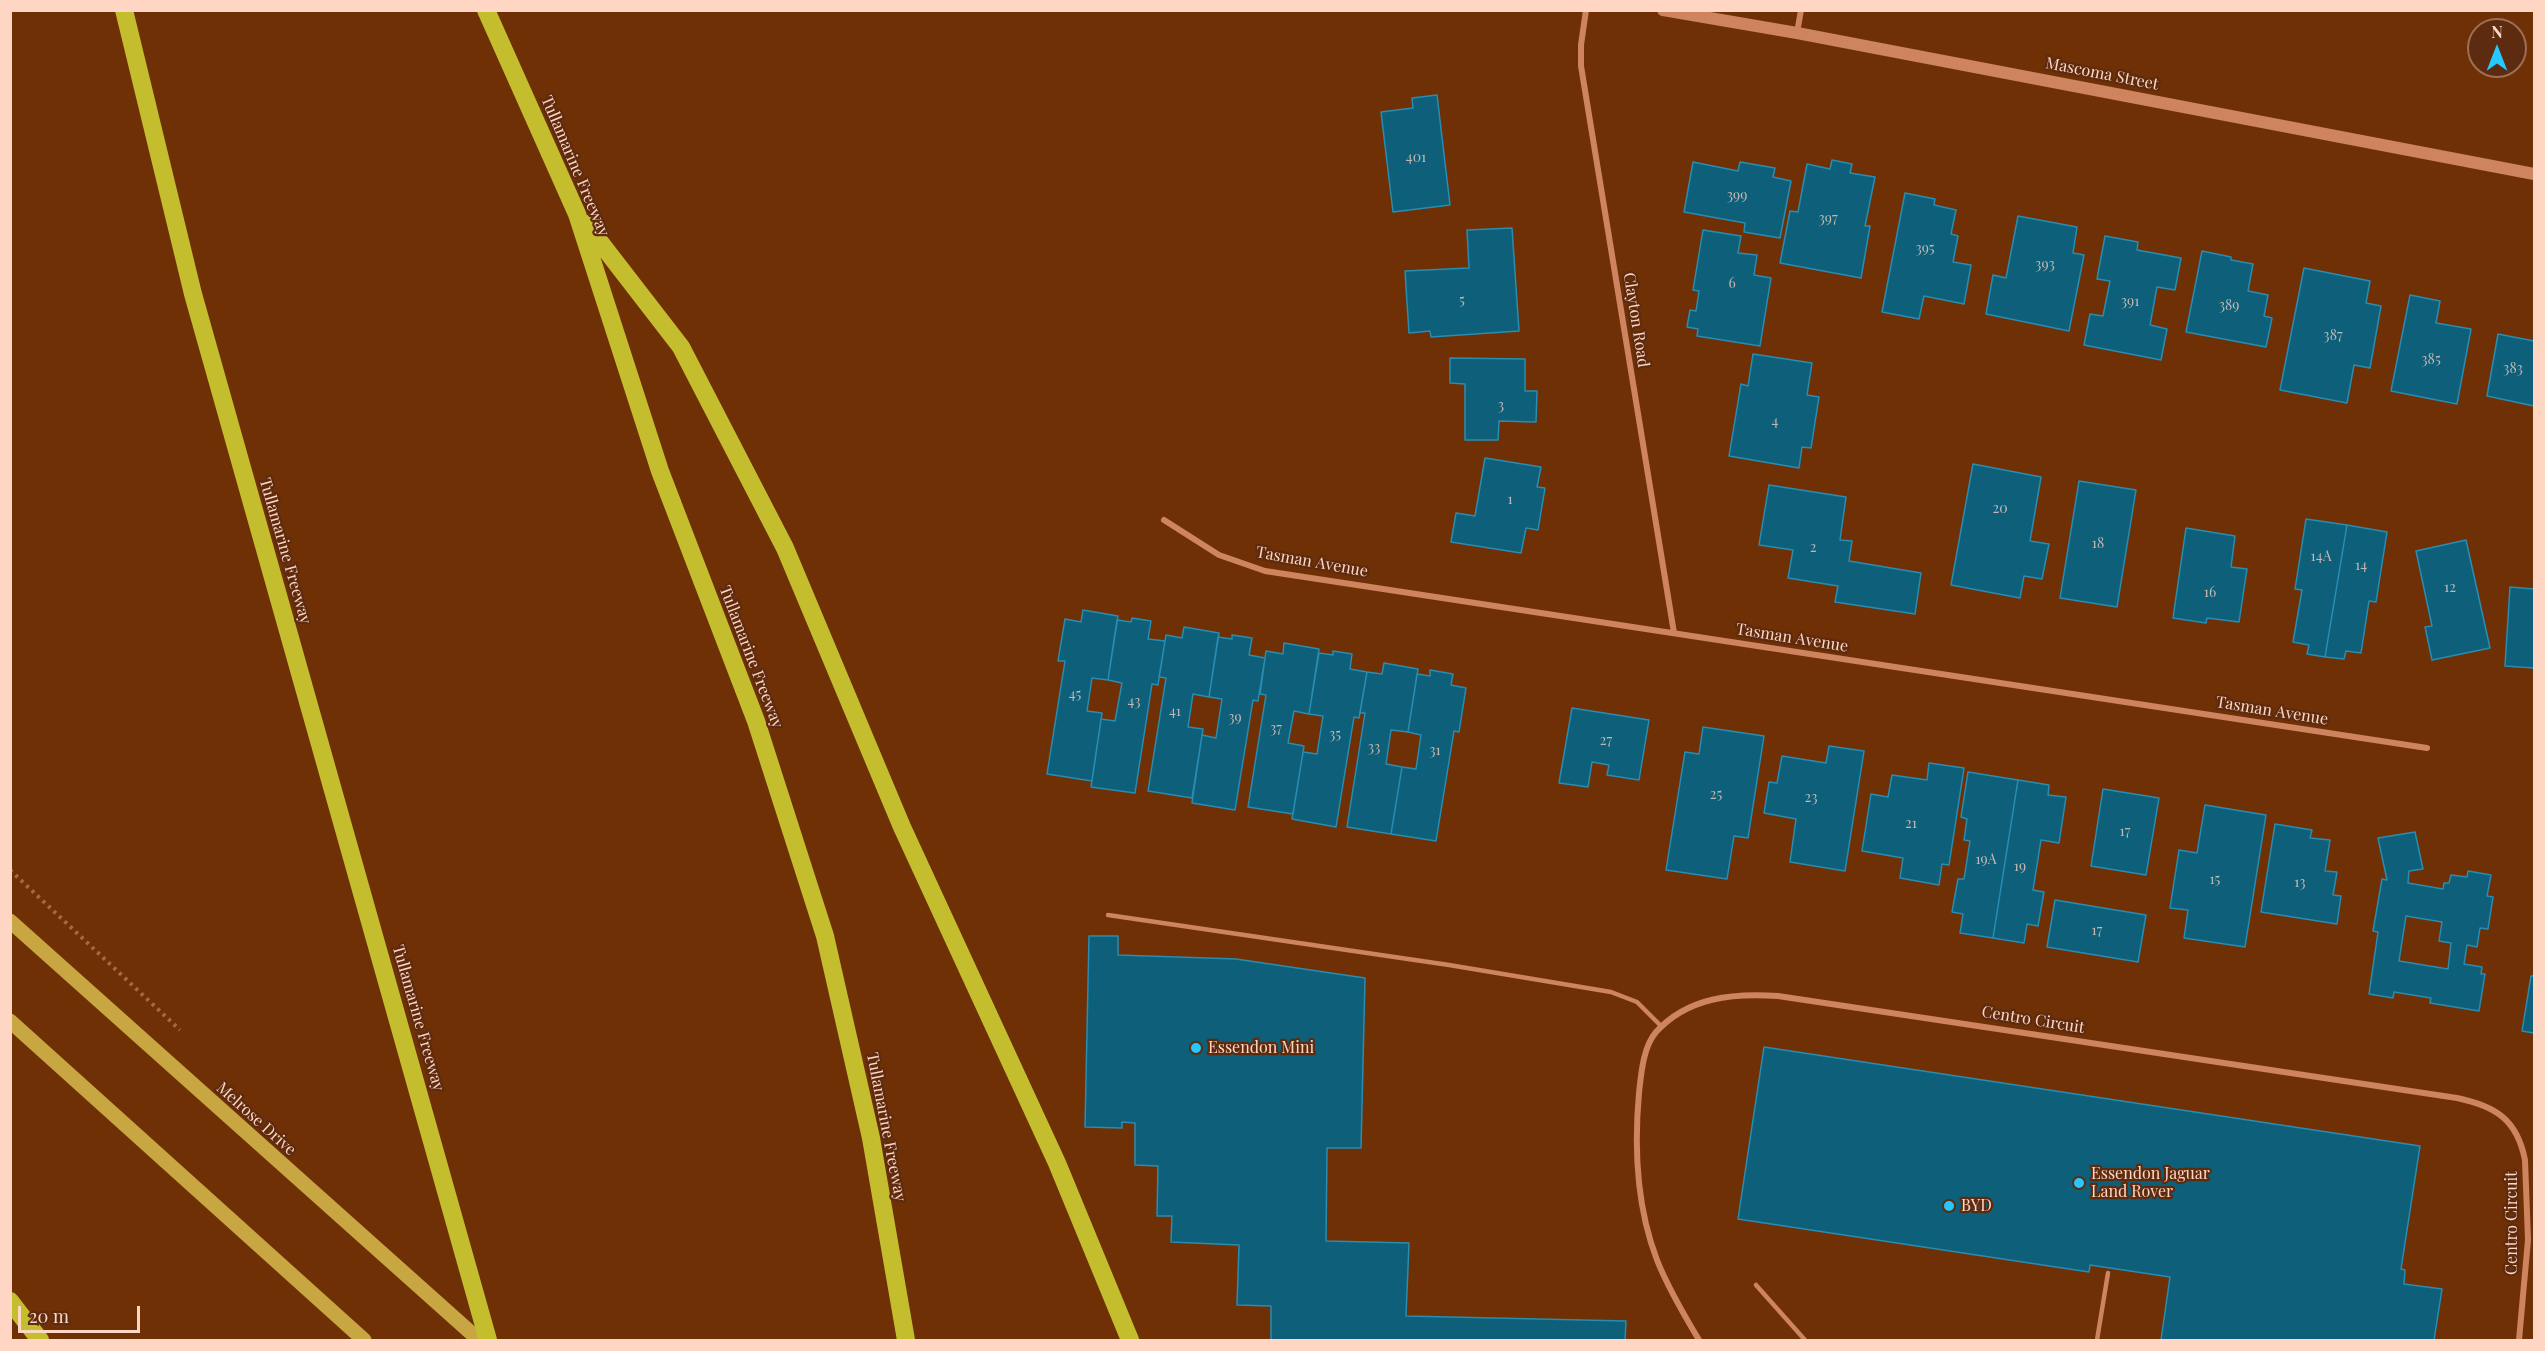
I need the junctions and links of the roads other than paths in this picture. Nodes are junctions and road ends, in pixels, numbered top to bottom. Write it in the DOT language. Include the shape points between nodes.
graph roads {
  1 [pos="124,10"];
  2 [pos="486,10"];
  3 [pos="1586,10"];
  4 [pos="1663,10"];
  5 [pos="1801,10"];
  6 [pos="1797,33"];
  7 [pos="2535,174"];
  8 [pos="577,214"];
  9 [pos="1164,520"];
  10 [pos="1674,633"];
  11 [pos="2427,748"];
  12 [pos="1108,915"];
  13 [pos="10,921"];
  14 [pos="10,1021"];
  15 [pos="1662,1027"];
  16 [pos="2108,1274"];
  17 [pos="1756,1285"];
  18 [pos="10,1301"];
  19 [pos="362,1339"];
  20 [pos="40,1341"];
  21 [pos="479,1341"];
  22 [pos="488,1341"];
  23 [pos="906,1341"];
  24 [pos="1130,1341"];
  25 [pos="1699,1341"];
  26 [pos="1805,1341"];
  27 [pos="2097,1341"];
  28 [pos="2519,1341"];
  1 -- 22 [label="highway, Tullamarine Freeway" via="193,294"];
  2 -- 8 [label="highway, Tullamarine Freeway"];
  3 -- 10 [label="street, Clayton Road" via="1581,66"];
  4 -- 6 [label="main road, Mascoma Street"];
  5 -- 6 [label="street"];
  6 -- 7 [label="main road, Mascoma Street"];
  8 -- 23 [label="highway, Tullamarine Freeway" via="660,471 756,721 825,936 871,1138"];
  8 -- 24 [label="highway" via="681,347 785,548 902,827 1056,1163"];
  9 -- 10 [label="street, Tasman Avenue" via="1220,555 1265,571"];
  10 -- 11 [label="street, Tasman Avenue"];
  12 -- 15 [label="lane" via="1611,992 1637,1002"];
  13 -- 21 [label="main road, Melrose Drive"];
  14 -- 19 [label="main road"];
  15 -- 25 [label="street, Centro Circuit" via="1654,1034 1641,1078 1637,1144 1641,1195 1657,1260"];
  15 -- 28 [label="street, Centro Circuit" via="1694,1005 1719,996 1778,996 2480,1103 2499,1113 2513,1128 2525,1160 2528,1240"];
  16 -- 27 [label="lane"];
  17 -- 26 [label="lane"];
  18 -- 20 [label="highway"];
}
